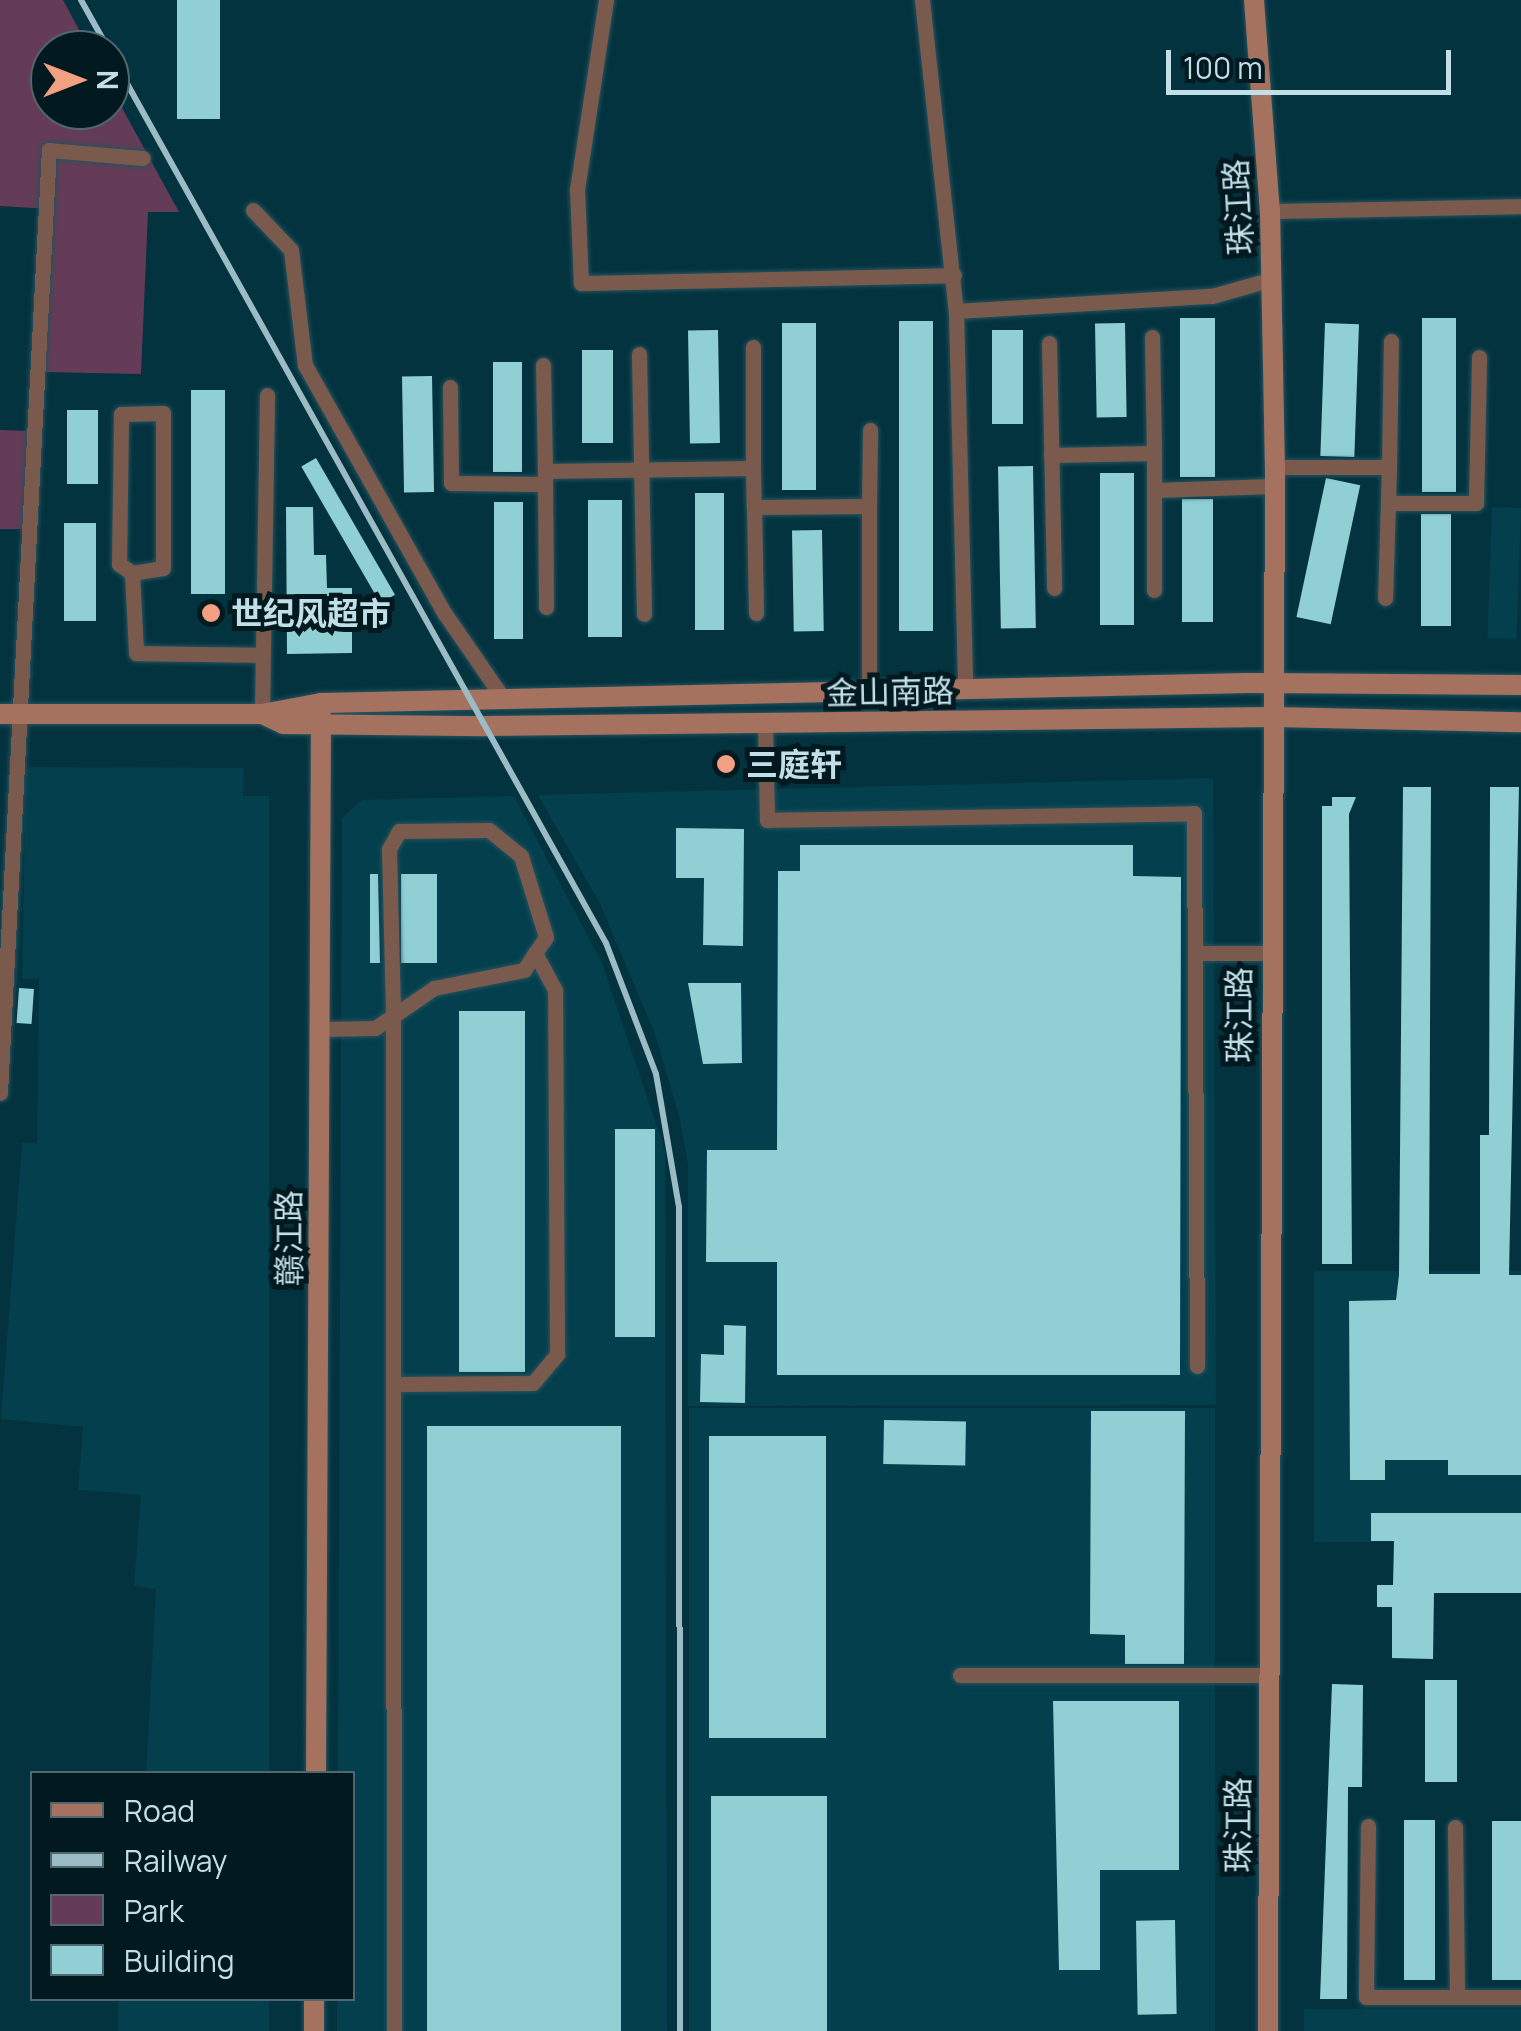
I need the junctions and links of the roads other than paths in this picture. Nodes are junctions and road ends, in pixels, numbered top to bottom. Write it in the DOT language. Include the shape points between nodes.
graph roads {
  1 [pos="606,0"];
  2 [pos="922,0"];
  3 [pos="1254,0"];
  4 [pos="143,158"];
  5 [pos="1521,206"];
  6 [pos="253,210"];
  7 [pos="1270,211"];
  8 [pos="954,274"];
  9 [pos="1272,278"];
  10 [pos="956,310"];
  11 [pos="1152,337"];
  12 [pos="1391,341"];
  13 [pos="1049,343"];
  14 [pos="753,347"];
  15 [pos="640,354"];
  16 [pos="1479,357"];
  17 [pos="544,365"];
  18 [pos="450,387"];
  19 [pos="267,395"];
  20 [pos="870,430"];
  21 [pos="1154,453"];
  22 [pos="1051,455"];
  23 [pos="753,468"];
  24 [pos="1390,468"];
  25 [pos="642,470"];
  26 [pos="1274,477"];
  27 [pos="545,478"];
  28 [pos="1154,490"];
  29 [pos="1388,502"];
  30 [pos="869,506"];
  31 [pos="754,508"];
  32 [pos="132,573"];
  33 [pos="1054,588"];
  34 [pos="1154,590"];
  35 [pos="1385,598"];
  36 [pos="546,607"];
  37 [pos="644,614"];
  38 [pos="756,614"];
  39 [pos="262,655"];
  40 [pos="1272,683"];
  41 [pos="1521,685"];
  42 [pos="965,690"];
  43 [pos="868,692"];
  44 [pos="505,701"];
  45 [pos="8,714"];
  46 [pos="262,714"];
  47 [pos="321,714"];
  48 [pos="1272,717"];
  49 [pos="1521,722"];
  50 [pos="765,723"];
  51 [pos="7,773"];
  52 [pos="6,894"];
  53 [pos="535,953"];
  54 [pos="1269,953"];
  55 [pos="1195,954"];
  56 [pos="393,1016"];
  57 [pos="320,1029"];
  58 [pos="0,1093"];
  59 [pos="1197,1366"];
  60 [pos="393,1384"];
  61 [pos="960,1676"];
  62 [pos="1268,1676"];
  63 [pos="316,1771"];
  64 [pos="1368,1826"];
  65 [pos="1456,1827"];
  66 [pos="1457,1997"];
  67 [pos="1521,1997"];
  68 [pos="314,2001"];
  69 [pos="314,2031"];
  70 [pos="394,2031"];
  71 [pos="1268,2031"];
  1 -- 8 [label="street" via="577,189 581,283"];
  2 -- 8 [label="street"];
  3 -- 7 [label="street, 珠江路"];
  4 -- 45 [label="street" via="49,150 24,690"];
  5 -- 7 [label="street"];
  6 -- 44 [label="street" via="291,250 305,364 445,614"];
  7 -- 9 [label="street, 珠江路"];
  8 -- 10 [label="street"];
  9 -- 10 [label="street" via="1212,296"];
  9 -- 26 [label="street, 珠江路"];
  10 -- 42 [label="street"];
  11 -- 21 [label="street"];
  12 -- 24 [label="street"];
  13 -- 22 [label="street"];
  14 -- 23 [label="street"];
  15 -- 25 [label="street"];
  16 -- 29 [label="street" via="1476,502"];
  17 -- 27 [label="street"];
  18 -- 27 [label="street" via="450,483"];
  19 -- 39 [label="street"];
  20 -- 30 [label="street"];
  21 -- 22 [label="street"];
  21 -- 28 [label="street"];
  22 -- 33 [label="street"];
  23 -- 25 [label="street"];
  23 -- 31 [label="street"];
  24 -- 26 [label="street"];
  24 -- 29 [label="street"];
  25 -- 27 [label="street"];
  25 -- 37 [label="street"];
  26 -- 28 [label="street"];
  26 -- 40 [label="street, 珠江路"];
  27 -- 36 [label="street"];
  28 -- 34 [label="street"];
  29 -- 35 [label="street"];
  30 -- 31 [label="street"];
  30 -- 43 [label="street"];
  31 -- 38 [label="street"];
  32 -- 32 [label="street" via="163,568 163,414 120,414 119,564"];
  32 -- 39 [label="street" via="136,653"];
  39 -- 46 [label="street"];
  40 -- 41 [label="street, 金山南路"];
  40 -- 42 [label="street, 金山南路"];
  40 -- 48 [label="street, 珠江路"];
  42 -- 43 [label="street, 金山南路"];
  43 -- 44 [label="street, 金山南路"];
  44 -- 47 [label="street, 金山南路"];
  45 -- 46 [label="street, 金山南路"];
  45 -- 51 [label="street"];
  46 -- 47 [label="street, 金山南路"];
  47 -- 50 [label="street, 金山南路"];
  47 -- 57 [label="street, 赣江路"];
  48 -- 49 [label="street, 金山南路"];
  48 -- 50 [label="street, 金山南路"];
  48 -- 54 [label="street, 珠江路"];
  50 -- 55 [label="street" via="766,820 1194,814"];
  51 -- 52 [label="street"];
  52 -- 58 [label="street"];
  53 -- 56 [label="street" via="524,970 434,988"];
  53 -- 56 [label="street" via="546,937 544,920 521,856 489,830 399,831 389,849"];
  53 -- 60 [label="street" via="555,990 557,1354 533,1384"];
  54 -- 55 [label="street"];
  54 -- 62 [label="street, 珠江路"];
  55 -- 59 [label="street"];
  56 -- 57 [label="street" via="375,1028"];
  56 -- 60 [label="street"];
  57 -- 63 [label="street, 赣江路"];
  60 -- 70 [label="street"];
  61 -- 62 [label="street"];
  62 -- 71 [label="street, 珠江路"];
  64 -- 66 [label="street" via="1366,1997"];
  65 -- 66 [label="street"];
  66 -- 67 [label="street"];
  68 -- 69 [label="street"];
}
